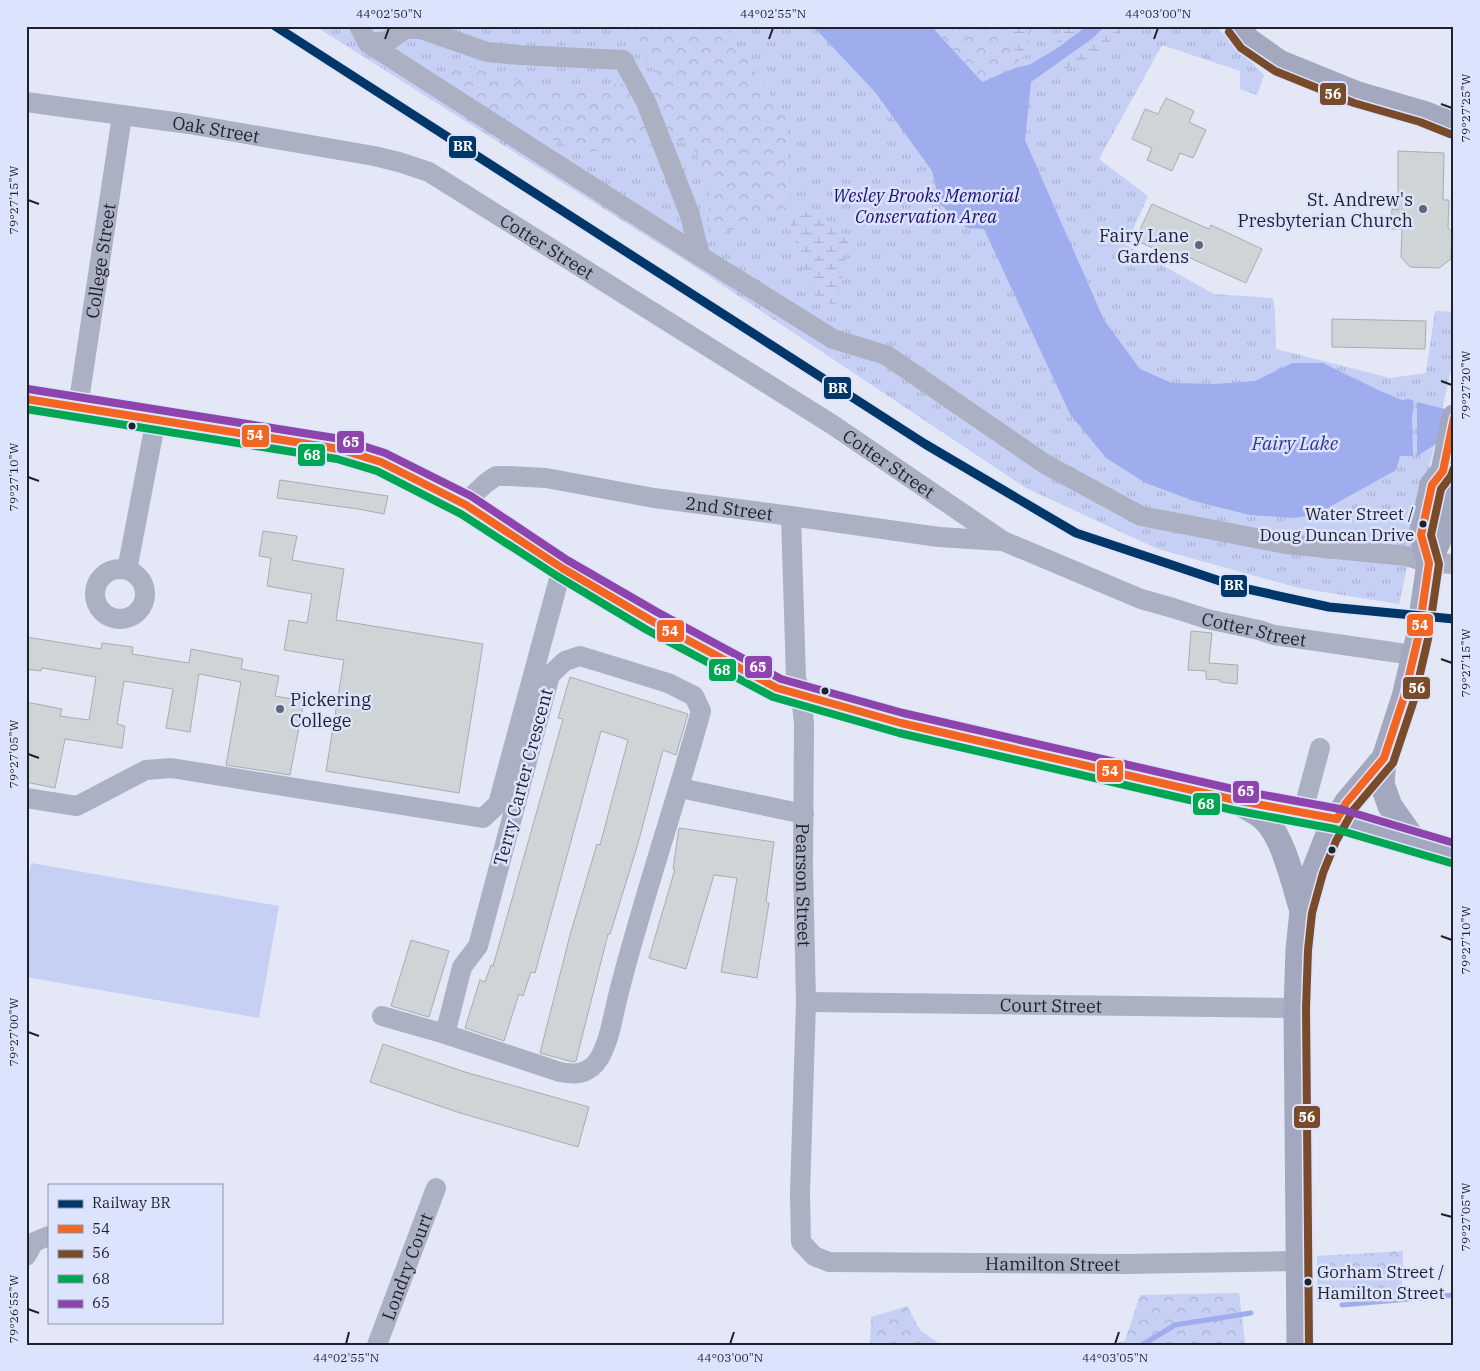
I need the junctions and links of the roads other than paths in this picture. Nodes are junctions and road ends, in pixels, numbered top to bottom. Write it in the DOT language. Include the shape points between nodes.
graph roads {
  1 [pos="1237,26"];
  2 [pos="363,34"];
  3 [pos="26,102"];
  4 [pos="122,116"];
  5 [pos="1454,125"];
  6 [pos="407,164"];
  7 [pos="700,256"];
  8 [pos="26,399"];
  9 [pos="78,407"];
  10 [pos="1454,417"];
  11 [pos="156,419"];
  12 [pos="466,505"];
  13 [pos="791,516"];
  14 [pos="1003,541"];
  15 [pos="1429,563"];
  16 [pos="1454,564"];
  17 [pos="562,568"];
  18 [pos="128,570"];
  19 [pos="1413,655"];
  20 [pos="801,695"];
  21 [pos="1320,748"];
  22 [pos="1384,758"];
  23 [pos="680,788"];
  24 [pos="26,798"];
  25 [pos="1235,800"];
  26 [pos="1303,811"];
  27 [pos="804,814"];
  28 [pos="1337,819"];
  29 [pos="1416,842"];
  30 [pos="1454,853"];
  31 [pos="1302,910"];
  32 [pos="806,1002"];
  33 [pos="1296,1008"];
  34 [pos="382,1016"];
  35 [pos="445,1034"];
  36 [pos="436,1188"];
  37 [pos="48,1236"];
  38 [pos="810,1252"];
  39 [pos="26,1256"];
  40 [pos="1299,1261"];
  41 [pos="377,1345"];
  42 [pos="1299,1345"];
  1 -- 5 [label="main road" via="1248,40 1279,62 1358,94"];
  2 -- 7 [label="street"];
  2 -- 7 [label="street" via="388,41 405,29 420,30 487,52 623,60 646,102 690,215"];
  3 -- 4 [label="street, Oak Street"];
  4 -- 6 [label="street, Oak Street" via="189,124"];
  4 -- 9 [label="street, College Street"];
  6 -- 14 [label="street, Cotter Street" via="428,172 833,425"];
  7 -- 15 [label="street" via="832,339 886,355 1045,464 1141,516 1286,544 1406,556"];
  8 -- 9 [label="main road"];
  9 -- 11 [label="main road"];
  10 -- 15 [label="main road" via="1443,471 1432,485 1422,535"];
  11 -- 12 [label="main road" via="339,449 381,462"];
  11 -- 18 [label="street"];
  12 -- 13 [label="street, 2nd Street" via="496,476 509,476 546,478 654,498"];
  12 -- 17 [label="main road"];
  13 -- 14 [label="street, 2nd Street" via="940,537"];
  13 -- 20 [label="street, Pearson Street" via="796,678"];
  14 -- 19 [label="street, Cotter Street" via="1141,599 1207,619 1274,635"];
  15 -- 16 [label="street"];
  15 -- 19 [label="main road"];
  17 -- 20 [label="main road" via="777,688"];
  17 -- 24 [label="street" via="498,804 484,818 171,768 146,770 77,806"];
  19 -- 22 [label="main road" via="1404,697"];
  20 -- 25 [label="main road" via="900,723"];
  20 -- 27 [label="street, Pearson Street"];
  21 -- 26 [label="street"];
  22 -- 28 [label="main road" via="1346,803"];
  22 -- 29 [label="main road" via="1382,784 1390,806"];
  23 -- 27 [label="street"];
  23 -- 35 [label="street, Terry Carter Crescent" via="629,953 603,1052 593,1066 575,1075 560,1072"];
  23 -- 35 [label="street, Terry Carter Crescent" via="701,711 694,696 668,683 580,656 565,661 550,675 478,946 462,967"];
  25 -- 26 [label="main road"];
  25 -- 31 [label="main road" via="1266,820 1278,838"];
  26 -- 28 [label="main road"];
  27 -- 32 [label="street, Pearson Street"];
  28 -- 29 [label="main road"];
  28 -- 31 [label="main road" via="1314,870"];
  29 -- 30 [label="main road"];
  31 -- 33 [label="main road"];
  32 -- 33 [label="street, Court Street"];
  32 -- 38 [label="street, Pearson Street" via="801,1242"];
  33 -- 40 [label="main road"];
  34 -- 35 [label="street, Terry Carter Crescent"];
  36 -- 41 [label="street, Londry Court"];
  37 -- 39 [label="street" via="34,1242"];
  38 -- 40 [label="street, Hamilton Street" via="830,1262 1127,1264"];
  40 -- 42 [label="main road"];
}
